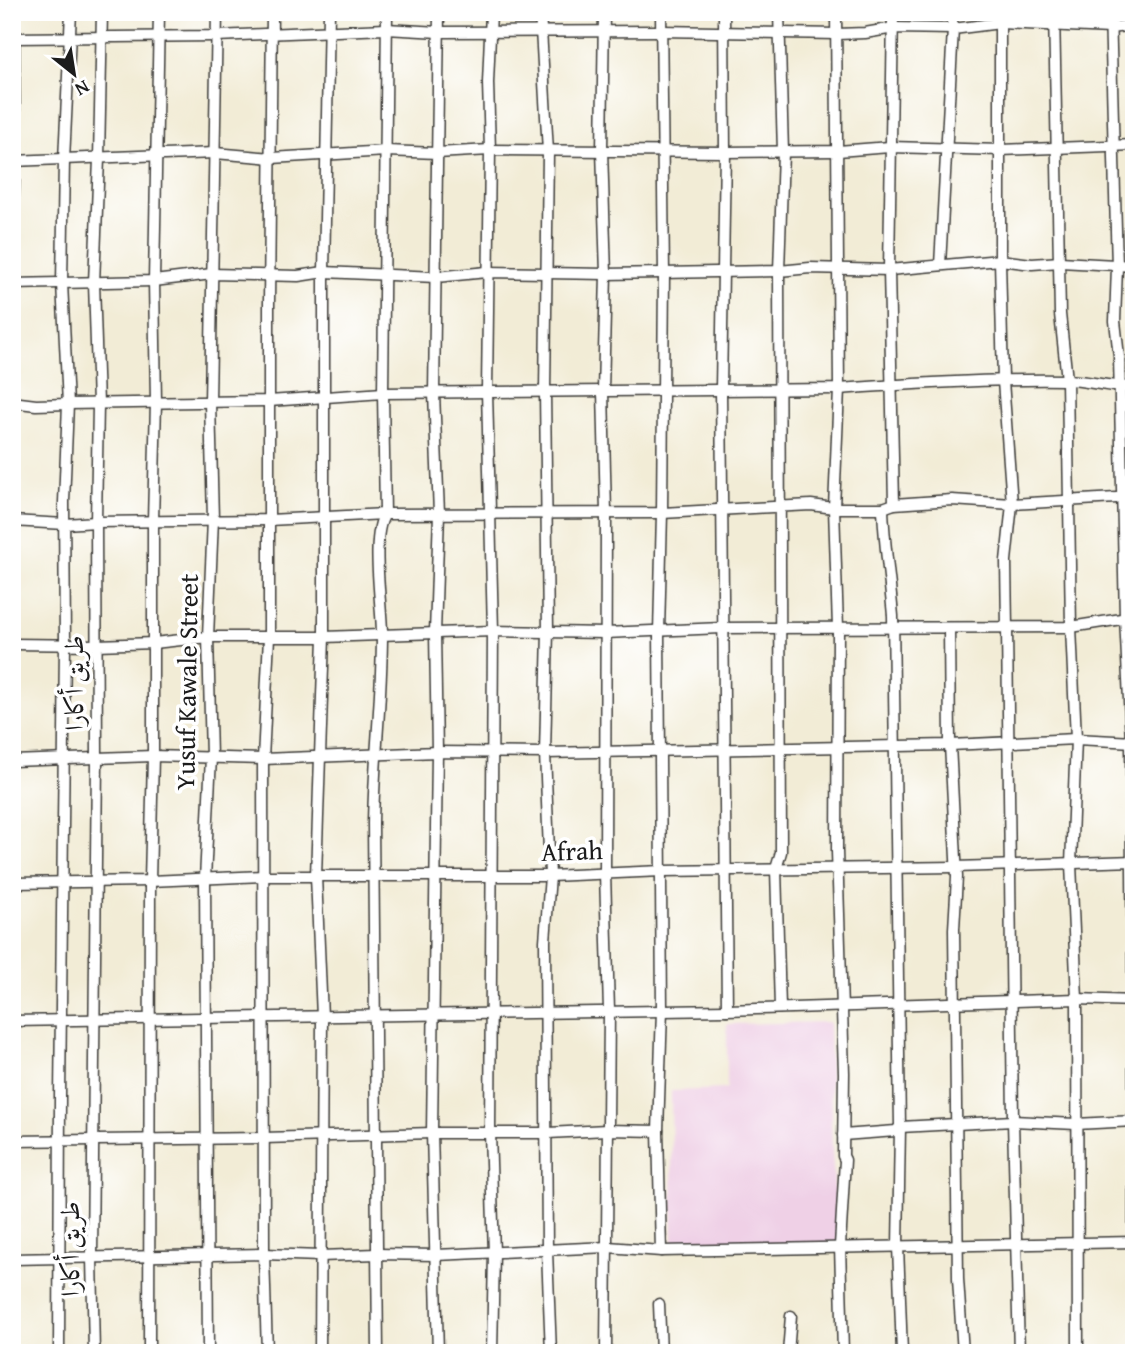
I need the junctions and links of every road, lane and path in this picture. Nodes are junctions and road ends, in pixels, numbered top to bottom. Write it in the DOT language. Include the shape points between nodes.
graph roads {
  1 [pos="14,12"];
  2 [pos="71,12"];
  3 [pos="102,12"];
  4 [pos="159,12"];
  5 [pos="217,12"];
  6 [pos="272,12"];
  7 [pos="329,12"];
  8 [pos="387,12"];
  9 [pos="439,12"];
  10 [pos="491,12"];
  11 [pos="540,12"];
  12 [pos="604,12"];
  13 [pos="661,12"];
  14 [pos="724,12"];
  15 [pos="779,12"];
  16 [pos="836,12"];
  17 [pos="893,12"];
  18 [pos="951,12"];
  19 [pos="1054,12"];
  20 [pos="1110,12"];
  21 [pos="1000,18"];
  22 [pos="1134,25"];
  23 [pos="1055,27"];
  24 [pos="894,28"];
  25 [pos="1110,28"];
  26 [pos="386,29"];
  27 [pos="953,29"];
  28 [pos="330,30"];
  29 [pos="491,30"];
  30 [pos="661,30"];
  31 [pos="604,31"];
  32 [pos="439,32"];
  33 [pos="272,33"];
  34 [pos="540,33"];
  35 [pos="725,33"];
  36 [pos="779,33"];
  37 [pos="837,34"];
  38 [pos="71,36"];
  39 [pos="216,36"];
  40 [pos="13,38"];
  41 [pos="101,38"];
  42 [pos="158,38"];
  43 [pos="1113,145"];
  44 [pos="1134,145"];
  45 [pos="890,147"];
  46 [pos="1055,147"];
  47 [pos="947,148"];
  48 [pos="490,150"];
  49 [pos="602,150"];
  50 [pos="1001,150"];
  51 [pos="386,151"];
  52 [pos="838,151"];
  53 [pos="548,152"];
  54 [pos="724,152"];
  55 [pos="783,152"];
  56 [pos="215,153"];
  57 [pos="437,153"];
  58 [pos="661,153"];
  59 [pos="326,154"];
  60 [pos="157,156"];
  61 [pos="272,158"];
  62 [pos="99,159"];
  63 [pos="64,160"];
  64 [pos="14,161"];
  65 [pos="12,236"];
  66 [pos="1000,260"];
  67 [pos="1060,262"];
  68 [pos="940,265"];
  69 [pos="1134,266"];
  70 [pos="1117,267"];
  71 [pos="840,268"];
  72 [pos="889,270"];
  73 [pos="779,271"];
  74 [pos="324,272"];
  75 [pos="487,272"];
  76 [pos="722,273"];
  77 [pos="212,274"];
  78 [pos="384,274"];
  79 [pos="548,274"];
  80 [pos="606,274"];
  81 [pos="664,274"];
  82 [pos="270,275"];
  83 [pos="436,277"];
  84 [pos="154,281"];
  85 [pos="62,283"];
  86 [pos="94,283"];
  87 [pos="12,284"];
  88 [pos="1067,380"];
  89 [pos="1003,381"];
  90 [pos="892,385"];
  91 [pos="1134,387"];
  92 [pos="779,388"];
  93 [pos="1120,388"];
  94 [pos="721,389"];
  95 [pos="839,389"];
  96 [pos="664,390"];
  97 [pos="487,391"];
  98 [pos="603,391"];
  99 [pos="383,393"];
  100 [pos="545,393"];
  101 [pos="434,394"];
  102 [pos="325,397"];
  103 [pos="269,401"];
  104 [pos="12,402"];
  105 [pos="156,402"];
  106 [pos="209,402"];
  107 [pos="68,404"];
  108 [pos="98,404"];
  109 [pos="1128,497"];
  110 [pos="1069,500"];
  111 [pos="1012,504"];
  112 [pos="888,506"];
  113 [pos="780,508"];
  114 [pos="834,508"];
  115 [pos="722,509"];
  116 [pos="547,512"];
  117 [pos="439,513"];
  118 [pos="606,513"];
  119 [pos="662,513"];
  120 [pos="385,514"];
  121 [pos="492,514"];
  122 [pos="325,516"];
  123 [pos="213,519"];
  124 [pos="269,520"];
  125 [pos="12,521"];
  126 [pos="153,521"];
  127 [pos="96,522"];
  128 [pos="65,524"];
  129 [pos="1130,617"];
  130 [pos="1071,627"];
  131 [pos="722,628"];
  132 [pos="779,628"];
  133 [pos="838,628"];
  134 [pos="892,628"];
  135 [pos="949,628"];
  136 [pos="1007,629"];
  137 [pos="493,631"];
  138 [pos="548,631"];
  139 [pos="659,632"];
  140 [pos="435,633"];
  141 [pos="605,633"];
  142 [pos="382,634"];
  143 [pos="208,636"];
  144 [pos="324,637"];
  145 [pos="269,638"];
  146 [pos="154,643"];
  147 [pos="12,644"];
  148 [pos="65,644"];
  149 [pos="97,645"];
  150 [pos="1076,739"];
  151 [pos="1008,741"];
  152 [pos="1132,741"];
  153 [pos="950,744"];
  154 [pos="894,746"];
  155 [pos="837,747"];
  156 [pos="780,748"];
  157 [pos="723,749"];
  158 [pos="660,751"];
  159 [pos="436,752"];
  160 [pos="492,752"];
  161 [pos="605,752"];
  162 [pos="545,753"];
  163 [pos="374,754"];
  164 [pos="321,755"];
  165 [pos="153,756"];
  166 [pos="211,757"];
  167 [pos="263,759"];
  168 [pos="64,760"];
  169 [pos="97,760"];
  170 [pos="12,761"];
  171 [pos="1132,861"];
  172 [pos="1071,864"];
  173 [pos="1010,865"];
  174 [pos="896,867"];
  175 [pos="956,867"];
  176 [pos="837,868"];
  177 [pos="776,869"];
  178 [pos="726,870"];
  179 [pos="662,871"];
  180 [pos="605,873"];
  181 [pos="374,875"];
  182 [pos="492,875"];
  183 [pos="263,876"];
  184 [pos="316,876"];
  185 [pos="435,876"];
  186 [pos="550,877"];
  187 [pos="205,879"];
  188 [pos="64,881"];
  189 [pos="150,881"];
  190 [pos="96,882"];
  191 [pos="12,883"];
  192 [pos="1077,999"];
  193 [pos="1012,1001"];
  194 [pos="1133,1001"];
  195 [pos="956,1003"];
  196 [pos="898,1004"];
  197 [pos="842,1006"];
  198 [pos="780,1008"];
  199 [pos="662,1010"];
  200 [pos="727,1010"];
  201 [pos="547,1011"];
  202 [pos="609,1011"];
  203 [pos="434,1014"];
  204 [pos="491,1014"];
  205 [pos="375,1016"];
  206 [pos="206,1017"];
  207 [pos="265,1017"];
  208 [pos="321,1017"];
  209 [pos="150,1019"];
  210 [pos="62,1020"];
  211 [pos="12,1021"];
  212 [pos="94,1021"];
  213 [pos="1013,1121"];
  214 [pos="1134,1122"];
  215 [pos="1076,1124"];
  216 [pos="957,1125"];
  217 [pos="900,1127"];
  218 [pos="607,1130"];
  219 [pos="658,1131"];
  220 [pos="432,1133"];
  221 [pos="490,1133"];
  222 [pos="548,1133"];
  223 [pos="374,1134"];
  224 [pos="321,1135"];
  225 [pos="843,1135"];
  226 [pos="264,1138"];
  227 [pos="61,1139"];
  228 [pos="149,1139"];
  229 [pos="206,1139"];
  230 [pos="93,1140"];
  231 [pos="12,1141"];
  232 [pos="1078,1242"];
  233 [pos="1133,1242"];
  234 [pos="1018,1244"];
  235 [pos="958,1245"];
  236 [pos="840,1246"];
  237 [pos="898,1246"];
  238 [pos="608,1247"];
  239 [pos="547,1251"];
  240 [pos="661,1251"];
  241 [pos="494,1253"];
  242 [pos="264,1254"];
  243 [pos="377,1254"];
  244 [pos="208,1255"];
  245 [pos="436,1255"];
  246 [pos="150,1256"];
  247 [pos="320,1256"];
  248 [pos="60,1258"];
  249 [pos="92,1258"];
  250 [pos="12,1259"];
  251 [pos="659,1304"];
  252 [pos="791,1316"];
  253 [pos="59,1353"];
  254 [pos="94,1353"];
  255 [pos="149,1353"];
  256 [pos="208,1353"];
  257 [pos="267,1353"];
  258 [pos="320,1353"];
  259 [pos="378,1353"];
  260 [pos="438,1353"];
  261 [pos="492,1353"];
  262 [pos="551,1353"];
  263 [pos="606,1353"];
  264 [pos="660,1353"];
  265 [pos="789,1353"];
  266 [pos="843,1353"];
  267 [pos="902,1353"];
  268 [pos="963,1353"];
  269 [pos="1019,1353"];
  270 [pos="1078,1353"];
  271 [pos="1133,1353"];
  1 -- 40 [label="street"];
  2 -- 38 [label="street"];
  3 -- 41 [label="street, طريق أكارا"];
  4 -- 42 [label="street"];
  5 -- 39 [label="street, Yusuf Kawale Street"];
  6 -- 33 [label="street"];
  7 -- 28 [label="street"];
  8 -- 26 [label="street"];
  9 -- 32 [label="street"];
  10 -- 29 [label="street"];
  11 -- 34 [label="street"];
  12 -- 31 [label="street"];
  13 -- 30 [label="street"];
  14 -- 35 [label="street"];
  15 -- 36 [label="street"];
  16 -- 37 [label="street"];
  17 -- 24 [label="street"];
  18 -- 27 [label="street"];
  19 -- 23 [label="street"];
  20 -- 25 [label="street"];
  21 -- 23 [label="street"];
  21 -- 27 [label="street"];
  21 -- 50 [label="street"];
  22 -- 25 [label="street"];
  23 -- 25 [label="street"];
  23 -- 46 [label="street"];
  24 -- 27 [label="street"];
  24 -- 37 [label="street"];
  24 -- 45 [label="street"];
  25 -- 43 [label="street"];
  26 -- 28 [label="street"];
  26 -- 32 [label="street"];
  26 -- 51 [label="street"];
  27 -- 47 [label="street"];
  28 -- 33 [label="street"];
  28 -- 59 [label="street"];
  29 -- 32 [label="street"];
  29 -- 34 [label="street"];
  29 -- 48 [label="street"];
  30 -- 31 [label="street"];
  30 -- 35 [label="street"];
  30 -- 58 [label="street"];
  31 -- 34 [label="street"];
  31 -- 49 [label="street"];
  32 -- 57 [label="street"];
  33 -- 39 [label="street"];
  33 -- 61 [label="street"];
  34 -- 53 [label="street"];
  35 -- 36 [label="street"];
  35 -- 54 [label="street"];
  36 -- 37 [label="street"];
  36 -- 55 [label="street"];
  37 -- 52 [label="street"];
  38 -- 40 [label="street"];
  38 -- 41 [label="street"];
  38 -- 63 [label="street"];
  39 -- 42 [label="street"];
  39 -- 56 [label="street, Yusuf Kawale Street"];
  40 -- 64 [label="street"];
  41 -- 42 [label="street"];
  41 -- 62 [label="street, طريق أكارا"];
  42 -- 60 [label="street"];
  43 -- 44 [label="street"];
  43 -- 46 [label="street"];
  43 -- 70 [label="street"];
  45 -- 47 [label="street"];
  45 -- 52 [label="street"];
  45 -- 72 [label="street"];
  46 -- 50 [label="street"];
  46 -- 67 [label="street"];
  47 -- 50 [label="street"];
  47 -- 68 [label="street"];
  48 -- 53 [label="street"];
  48 -- 57 [label="street"];
  48 -- 75 [label="street"];
  49 -- 53 [label="street"];
  49 -- 58 [label="street"];
  49 -- 80 [label="street"];
  50 -- 66 [label="street"];
  51 -- 57 [label="street"];
  51 -- 59 [label="street"];
  51 -- 78 [label="street"];
  52 -- 55 [label="street"];
  52 -- 71 [label="street"];
  53 -- 79 [label="street"];
  54 -- 55 [label="street"];
  54 -- 58 [label="street"];
  54 -- 76 [label="street"];
  55 -- 73 [label="street"];
  56 -- 60 [label="street"];
  56 -- 61 [label="street"];
  56 -- 77 [label="street, Yusuf Kawale Street"];
  57 -- 83 [label="street"];
  58 -- 81 [label="street"];
  59 -- 61 [label="street"];
  59 -- 74 [label="street"];
  60 -- 62 [label="street"];
  60 -- 84 [label="street"];
  61 -- 82 [label="street"];
  62 -- 63 [label="street"];
  62 -- 86 [label="street, طريق أكارا"];
  63 -- 64 [label="street"];
  63 -- 85 [label="street"];
  64 -- 65 [label="street"];
  66 -- 67 [label="street"];
  66 -- 68 [label="street"];
  66 -- 89 [label="street"];
  67 -- 70 [label="street"];
  67 -- 88 [label="street"];
  68 -- 72 [label="street"];
  69 -- 70 [label="street"];
  70 -- 93 [label="street"];
  71 -- 72 [label="street"];
  71 -- 73 [label="street"];
  71 -- 95 [label="street"];
  72 -- 90 [label="street"];
  73 -- 76 [label="street"];
  73 -- 92 [label="street"];
  74 -- 78 [label="street"];
  74 -- 82 [label="street"];
  74 -- 102 [label="street"];
  75 -- 79 [label="street"];
  75 -- 83 [label="street"];
  75 -- 97 [label="street"];
  76 -- 81 [label="street"];
  76 -- 94 [label="street"];
  77 -- 82 [label="street"];
  77 -- 84 [label="street"];
  77 -- 106 [label="street, Yusuf Kawale Street"];
  78 -- 83 [label="street"];
  78 -- 99 [label="street"];
  79 -- 80 [label="street"];
  79 -- 100 [label="street"];
  80 -- 81 [label="street"];
  80 -- 98 [label="street"];
  81 -- 96 [label="street"];
  82 -- 103 [label="street"];
  83 -- 101 [label="street"];
  84 -- 86 [label="street"];
  84 -- 105 [label="street"];
  85 -- 86 [label="street"];
  85 -- 87 [label="street"];
  85 -- 107 [label="street"];
  86 -- 108 [label="street, طريق أكارا"];
  88 -- 89 [label="street"];
  88 -- 93 [label="street"];
  88 -- 110 [label="street"];
  89 -- 90 [label="street"];
  89 -- 111 [label="street"];
  90 -- 95 [label="street"];
  90 -- 112 [label="street"];
  91 -- 93 [label="street"];
  92 -- 94 [label="street"];
  92 -- 95 [label="street"];
  92 -- 113 [label="street"];
  93 -- 109 [label="street"];
  94 -- 96 [label="street"];
  94 -- 115 [label="street"];
  95 -- 114 [label="street"];
  96 -- 98 [label="street"];
  96 -- 119 [label="street"];
  97 -- 100 [label="street"];
  97 -- 101 [label="street"];
  97 -- 121 [label="street"];
  98 -- 100 [label="street"];
  98 -- 118 [label="street"];
  99 -- 101 [label="street"];
  99 -- 102 [label="street"];
  99 -- 120 [label="street"];
  100 -- 116 [label="street"];
  101 -- 117 [label="street"];
  102 -- 103 [label="street"];
  102 -- 122 [label="street"];
  103 -- 106 [label="street"];
  103 -- 124 [label="street"];
  104 -- 107 [label="street"];
  105 -- 106 [label="street"];
  105 -- 108 [label="street"];
  105 -- 126 [label="street"];
  106 -- 123 [label="street, Yusuf Kawale Street"];
  107 -- 108 [label="street"];
  107 -- 128 [label="street"];
  108 -- 127 [label="street, طريق أكارا"];
  109 -- 110 [label="street"];
  109 -- 129 [label="street"];
  110 -- 111 [label="street"];
  110 -- 130 [label="street"];
  111 -- 112 [label="street" via="952,500"];
  111 -- 136 [label="street" via="1006,561"];
  112 -- 114 [label="street"];
  112 -- 134 [label="street" via="883,540 890,569"];
  113 -- 114 [label="street"];
  113 -- 115 [label="street"];
  113 -- 132 [label="street"];
  114 -- 133 [label="street"];
  115 -- 119 [label="street"];
  115 -- 131 [label="street"];
  116 -- 118 [label="street"];
  116 -- 121 [label="street"];
  116 -- 138 [label="street"];
  117 -- 120 [label="street"];
  117 -- 121 [label="street"];
  117 -- 140 [label="street"];
  118 -- 119 [label="street"];
  118 -- 141 [label="street"];
  119 -- 139 [label="street"];
  120 -- 122 [label="street"];
  120 -- 142 [label="street" via="379,522 378,541"];
  121 -- 137 [label="street"];
  122 -- 124 [label="street"];
  122 -- 144 [label="street"];
  123 -- 124 [label="street"];
  123 -- 126 [label="street"];
  123 -- 143 [label="street, Yusuf Kawale Street"];
  124 -- 145 [label="street"];
  125 -- 128 [label="street"];
  126 -- 127 [label="street"];
  126 -- 146 [label="street"];
  127 -- 128 [label="street"];
  127 -- 149 [label="street, طريق أكارا"];
  128 -- 148 [label="street"];
  129 -- 130 [label="street"];
  129 -- 152 [label="street"];
  130 -- 136 [label="street"];
  130 -- 150 [label="street"];
  131 -- 132 [label="street"];
  131 -- 139 [label="street"];
  131 -- 157 [label="street"];
  132 -- 133 [label="street"];
  132 -- 156 [label="street"];
  133 -- 134 [label="street"];
  133 -- 155 [label="street"];
  134 -- 135 [label="street"];
  134 -- 154 [label="street"];
  135 -- 136 [label="street"];
  135 -- 153 [label="street"];
  136 -- 151 [label="street"];
  137 -- 138 [label="street"];
  137 -- 140 [label="street"];
  137 -- 160 [label="street"];
  138 -- 141 [label="street"];
  138 -- 162 [label="street"];
  139 -- 141 [label="street"];
  139 -- 158 [label="street"];
  140 -- 142 [label="street"];
  140 -- 159 [label="street"];
  141 -- 161 [label="street"];
  142 -- 144 [label="street"];
  142 -- 163 [label="street"];
  143 -- 145 [label="street"];
  143 -- 146 [label="street"];
  143 -- 166 [label="street, Yusuf Kawale Street"];
  144 -- 145 [label="street"];
  144 -- 164 [label="street"];
  145 -- 167 [label="street"];
  146 -- 149 [label="street"];
  146 -- 165 [label="street"];
  147 -- 148 [label="street"];
  148 -- 149 [label="street"];
  148 -- 168 [label="street"];
  149 -- 169 [label="street, طريق أكارا"];
  150 -- 151 [label="street"];
  150 -- 152 [label="street"];
  150 -- 172 [label="street"];
  151 -- 153 [label="street"];
  151 -- 173 [label="street"];
  152 -- 171 [label="street"];
  153 -- 154 [label="street"];
  153 -- 175 [label="street"];
  154 -- 155 [label="street"];
  154 -- 174 [label="street"];
  155 -- 156 [label="street"];
  155 -- 176 [label="street"];
  156 -- 157 [label="street"];
  156 -- 177 [label="street" via="781,852"];
  157 -- 158 [label="street"];
  157 -- 178 [label="street"];
  158 -- 161 [label="street"];
  158 -- 179 [label="street"];
  159 -- 160 [label="street"];
  159 -- 163 [label="street"];
  159 -- 185 [label="street"];
  160 -- 162 [label="street"];
  160 -- 182 [label="street"];
  161 -- 162 [label="street"];
  161 -- 180 [label="street"];
  162 -- 186 [label="street"];
  163 -- 164 [label="street"];
  163 -- 181 [label="street"];
  164 -- 167 [label="street"];
  164 -- 184 [label="street"];
  165 -- 166 [label="street"];
  165 -- 169 [label="street"];
  165 -- 189 [label="street"];
  166 -- 167 [label="street"];
  166 -- 187 [label="street, Yusuf Kawale Street"];
  167 -- 183 [label="street"];
  168 -- 169 [label="street"];
  168 -- 170 [label="street"];
  168 -- 188 [label="street"];
  169 -- 190 [label="street, طريق أكارا"];
  171 -- 172 [label="street, Afrah"];
  171 -- 194 [label="street"];
  172 -- 173 [label="street, Afrah"];
  172 -- 192 [label="street"];
  173 -- 175 [label="street, Afrah"];
  173 -- 193 [label="street"];
  174 -- 175 [label="street, Afrah"];
  174 -- 176 [label="street, Afrah"];
  174 -- 196 [label="street"];
  175 -- 195 [label="street"];
  176 -- 177 [label="street, Afrah"];
  176 -- 197 [label="street"];
  177 -- 178 [label="street, Afrah"];
  177 -- 198 [label="street"];
  178 -- 179 [label="street, Afrah"];
  178 -- 200 [label="street"];
  179 -- 180 [label="street, Afrah"];
  179 -- 199 [label="street"];
  180 -- 186 [label="street, Afrah"];
  180 -- 202 [label="street"];
  181 -- 184 [label="street, Afrah"];
  181 -- 185 [label="street, Afrah"];
  181 -- 205 [label="street"];
  182 -- 185 [label="street, Afrah"];
  182 -- 186 [label="street, Afrah"];
  182 -- 204 [label="street"];
  183 -- 184 [label="street, Afrah"];
  183 -- 187 [label="street, Afrah"];
  183 -- 207 [label="street"];
  184 -- 208 [label="street"];
  185 -- 203 [label="street"];
  186 -- 201 [label="street" via="545,941"];
  187 -- 189 [label="street, Afrah"];
  187 -- 206 [label="street, Yusuf Kawale Street"];
  188 -- 190 [label="street, Afrah"];
  188 -- 191 [label="street, Afrah"];
  188 -- 210 [label="street"];
  189 -- 190 [label="street, Afrah"];
  189 -- 209 [label="street"];
  190 -- 212 [label="street, طريق أكارا"];
  192 -- 193 [label="street"];
  192 -- 194 [label="street"];
  192 -- 215 [label="street"];
  193 -- 195 [label="street"];
  193 -- 213 [label="street"];
  194 -- 214 [label="street"];
  195 -- 196 [label="street"];
  195 -- 216 [label="street"];
  196 -- 197 [label="street"];
  196 -- 217 [label="street"];
  197 -- 198 [label="street"];
  197 -- 225 [label="street"];
  198 -- 200 [label="street"];
  199 -- 200 [label="street"];
  199 -- 202 [label="street"];
  199 -- 219 [label="street"];
  201 -- 202 [label="street"];
  201 -- 204 [label="street"];
  201 -- 222 [label="street"];
  202 -- 218 [label="street"];
  203 -- 204 [label="street"];
  203 -- 205 [label="street"];
  203 -- 220 [label="street"];
  204 -- 221 [label="street"];
  205 -- 208 [label="street"];
  205 -- 223 [label="street"];
  206 -- 207 [label="street"];
  206 -- 209 [label="street"];
  206 -- 229 [label="street, Yusuf Kawale Street"];
  207 -- 208 [label="street"];
  207 -- 226 [label="street"];
  208 -- 224 [label="street"];
  209 -- 212 [label="street"];
  209 -- 228 [label="street"];
  210 -- 211 [label="street"];
  210 -- 212 [label="street"];
  210 -- 227 [label="street"];
  212 -- 230 [label="street, طريق أكارا"];
  213 -- 215 [label="street"];
  213 -- 216 [label="street"];
  213 -- 234 [label="street"];
  214 -- 215 [label="street"];
  214 -- 233 [label="street"];
  215 -- 232 [label="street"];
  216 -- 217 [label="street"];
  216 -- 235 [label="street"];
  217 -- 225 [label="street"];
  217 -- 237 [label="street"];
  218 -- 219 [label="street"];
  218 -- 222 [label="street"];
  218 -- 238 [label="street"];
  219 -- 240 [label="street"];
  220 -- 221 [label="street"];
  220 -- 223 [label="street"];
  220 -- 245 [label="street"];
  221 -- 222 [label="street"];
  221 -- 241 [label="street"];
  222 -- 239 [label="street"];
  223 -- 224 [label="street"];
  223 -- 243 [label="street"];
  224 -- 226 [label="street"];
  224 -- 247 [label="street"];
  225 -- 236 [label="street"];
  226 -- 229 [label="street"];
  226 -- 242 [label="street"];
  227 -- 230 [label="street"];
  227 -- 231 [label="street"];
  227 -- 248 [label="street"];
  228 -- 229 [label="street"];
  228 -- 230 [label="street"];
  228 -- 246 [label="street"];
  229 -- 244 [label="street, Yusuf Kawale Street"];
  230 -- 249 [label="street, طريق أكارا"];
  232 -- 233 [label="street"];
  232 -- 234 [label="street"];
  232 -- 270 [label="street"];
  233 -- 271 [label="street"];
  234 -- 235 [label="street"];
  234 -- 269 [label="street"];
  235 -- 237 [label="street"];
  235 -- 268 [label="street"];
  236 -- 237 [label="street"];
  236 -- 240 [label="street"];
  236 -- 266 [label="street"];
  237 -- 267 [label="street"];
  238 -- 239 [label="street"];
  238 -- 240 [label="street"];
  238 -- 263 [label="street"];
  239 -- 241 [label="street"];
  239 -- 262 [label="street"];
  241 -- 245 [label="street"];
  241 -- 261 [label="street"];
  242 -- 244 [label="street"];
  242 -- 247 [label="street"];
  242 -- 257 [label="street"];
  243 -- 245 [label="street"];
  243 -- 247 [label="street"];
  243 -- 259 [label="street"];
  244 -- 246 [label="street"];
  244 -- 256 [label="street, Yusuf Kawale Street"];
  245 -- 260 [label="street"];
  246 -- 249 [label="street"];
  246 -- 255 [label="street"];
  247 -- 258 [label="street"];
  248 -- 249 [label="street"];
  248 -- 250 [label="street"];
  248 -- 253 [label="street"];
  249 -- 254 [label="street, طريق أكارا"];
  251 -- 264 [label="street"];
  252 -- 265 [label="street"];
}
